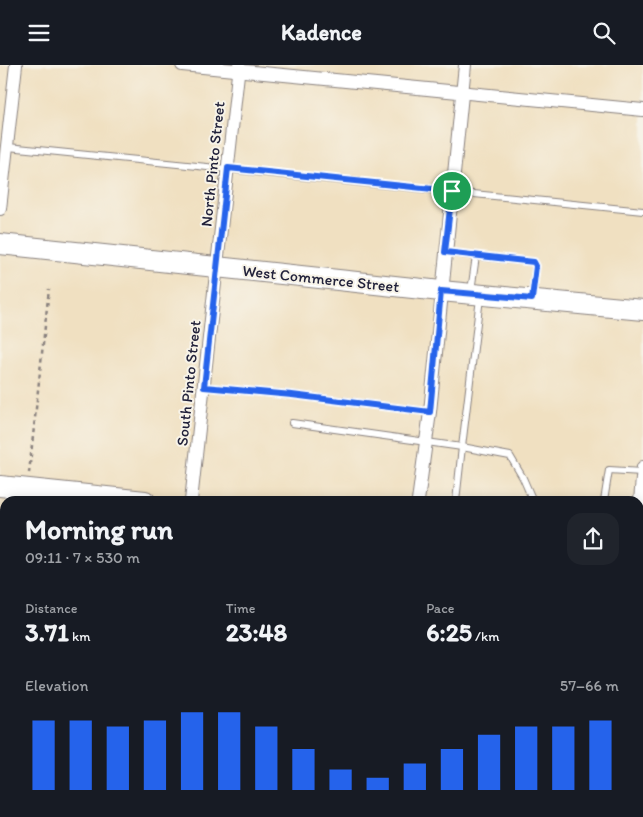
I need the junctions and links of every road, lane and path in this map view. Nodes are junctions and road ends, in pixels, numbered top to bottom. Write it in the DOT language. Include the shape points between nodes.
graph roads {
  1 [pos="16,65"];
  2 [pos="182,65"];
  3 [pos="465,65"];
  4 [pos="239,68"];
  5 [pos="462,93"];
  6 [pos="643,111"];
  7 [pos="5,129"];
  8 [pos="5,151"];
  9 [pos="228,168"];
  10 [pos="1,190"];
  11 [pos="452,191"];
  12 [pos="0,209"];
  13 [pos="643,211"];
  14 [pos="0,244"];
  15 [pos="445,252"];
  16 [pos="476,256"];
  17 [pos="217,267"];
  18 [pos="49,289"];
  19 [pos="441,291"];
  20 [pos="476,294"];
  21 [pos="532,299"];
  22 [pos="643,310"];
  23 [pos="204,387"];
  24 [pos="430,412"];
  25 [pos="292,423"];
  26 [pos="427,441"];
  27 [pos="462,447"];
  28 [pos="643,467"];
  29 [pos="642,472"];
  30 [pos="0,486"];
  31 [pos="28,489"];
  32 [pos="96,496"];
  33 [pos="192,496"];
  34 [pos="419,496"];
  35 [pos="457,496"];
  36 [pos="531,496"];
  37 [pos="605,496"];
  38 [pos="640,496"];
  1 -- 7 [label="street"];
  2 -- 4 [label="street"];
  3 -- 5 [label="street"];
  4 -- 5 [label="street"];
  4 -- 9 [label="street, North Pinto Street"];
  5 -- 6 [label="street"];
  5 -- 11 [label="street"];
  7 -- 8 [label="street"];
  8 -- 9 [label="lane"];
  8 -- 10 [label="street"];
  9 -- 11 [label="lane"];
  9 -- 17 [label="street, North Pinto Street"];
  10 -- 12 [label="street"];
  11 -- 13 [label="lane"];
  11 -- 15 [label="street"];
  14 -- 17 [label="main road, West Commerce Street"];
  15 -- 16 [label="lane"];
  15 -- 19 [label="street"];
  16 -- 20 [label="lane"];
  16 -- 21 [label="lane" via="534,262"];
  17 -- 19 [label="main road, West Commerce Street"];
  17 -- 23 [label="street, South Pinto Street"];
  18 -- 31 [label="path"];
  19 -- 20 [label="main road, West Commerce Street"];
  19 -- 24 [label="street"];
  20 -- 21 [label="main road, West Commerce Street"];
  20 -- 27 [label="lane"];
  21 -- 22 [label="main road, West Commerce Street"];
  23 -- 24 [label="lane"];
  23 -- 33 [label="street, South Pinto Street"];
  24 -- 26 [label="street"];
  25 -- 26 [label="lane"];
  26 -- 27 [label="lane"];
  26 -- 34 [label="street"];
  27 -- 35 [label="lane"];
  27 -- 36 [label="lane" via="510,456"];
  28 -- 29 [label="street"];
  29 -- 37 [label="lane" via="609,470"];
  29 -- 38 [label="street"];
  30 -- 31 [label="main road"];
  31 -- 32 [label="main road"];
}
